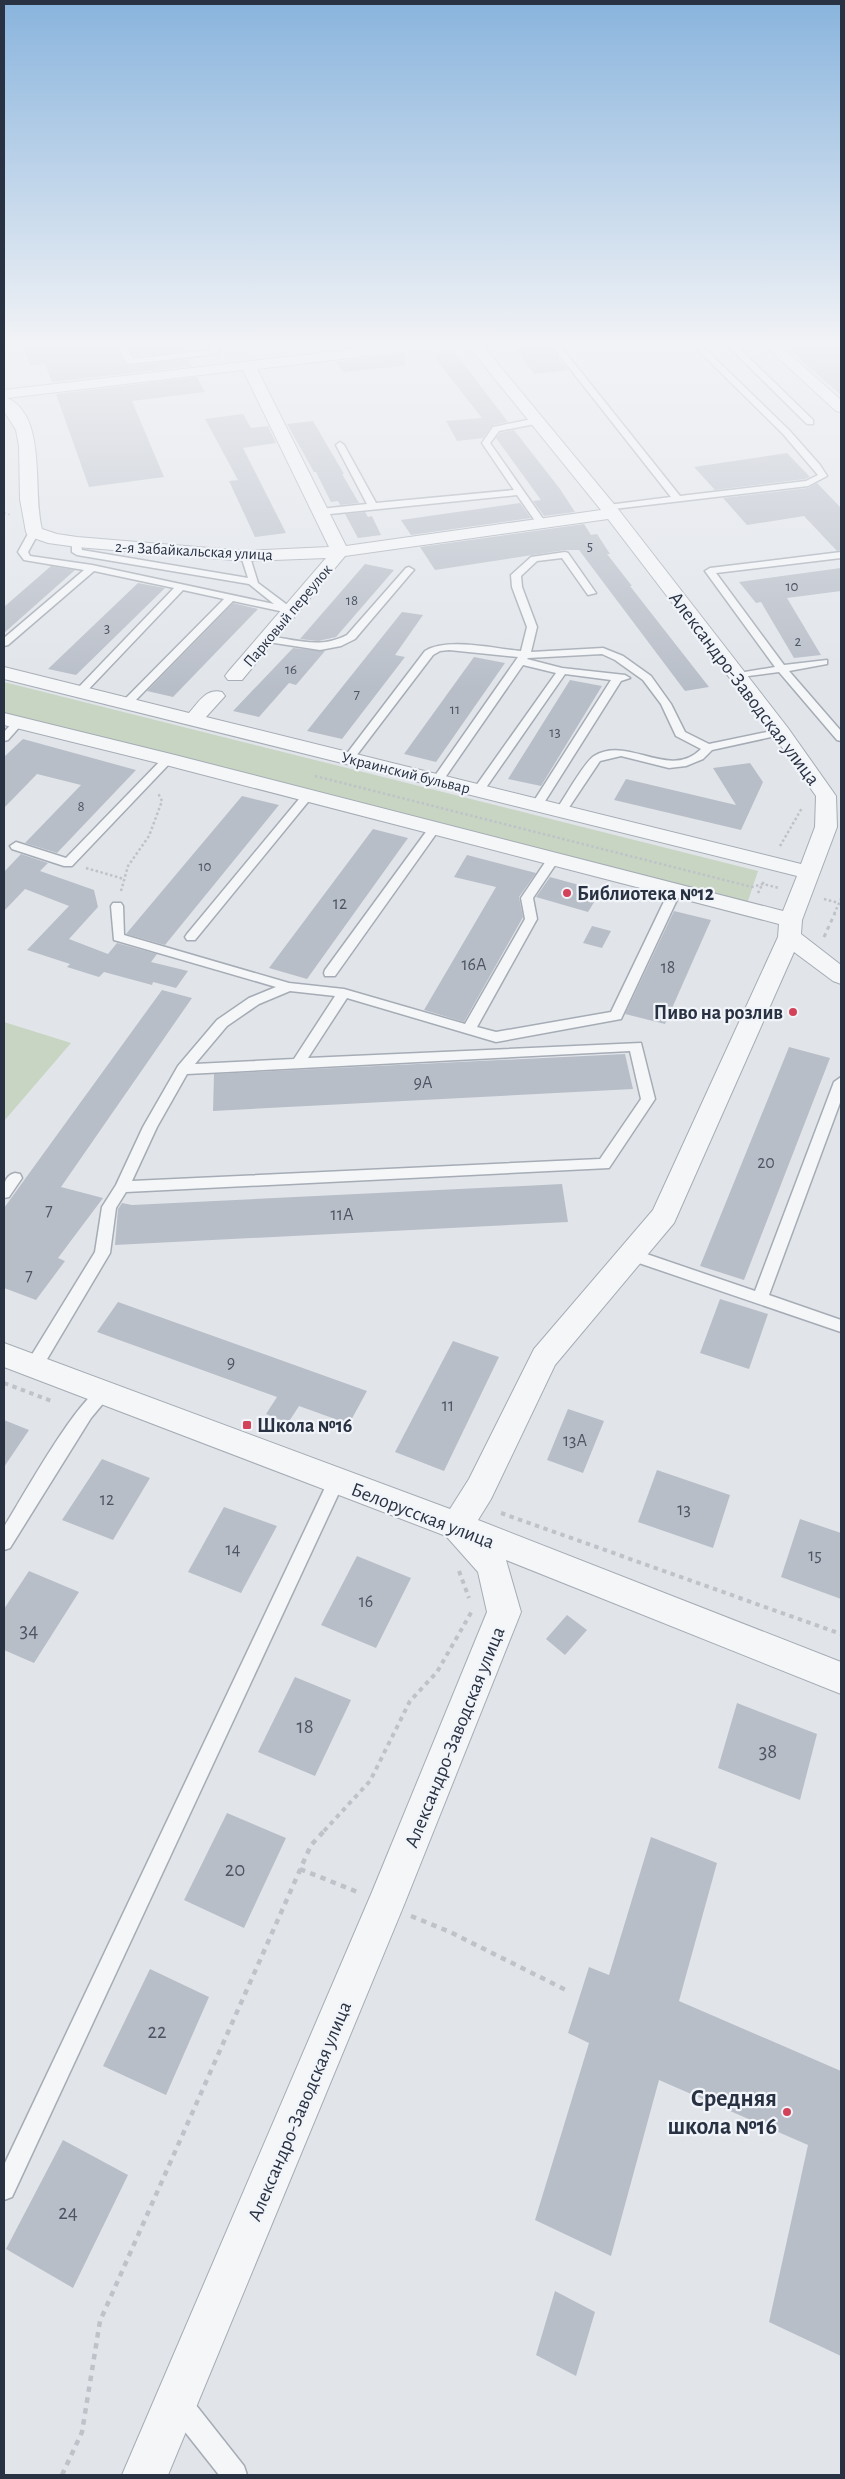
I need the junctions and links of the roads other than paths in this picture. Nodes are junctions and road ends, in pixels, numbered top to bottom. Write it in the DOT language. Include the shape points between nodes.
graph roads {
  1 [pos="29,458"];
  2 [pos="293,458"];
  3 [pos="347,458"];
  4 [pos="496,458"];
  5 [pos="567,458"];
  6 [pos="645,458"];
  7 [pos="810,458"];
  8 [pos="518,492"];
  9 [pos="678,500"];
  10 [pos="373,506"];
  11 [pos="610,510"];
  12 [pos="320,512"];
  13 [pos="541,523"];
  14 [pos="34,532"];
  15 [pos="77,542"];
  16 [pos="340,552"];
  17 [pos="246,556"];
  18 [pos="841,556"];
  19 [pos="92,568"];
  20 [pos="409,570"];
  21 [pos="252,582"];
  22 [pos="181,587"];
  23 [pos="591,593"];
  24 [pos="230,598"];
  25 [pos="289,610"];
  26 [pos="268,639"];
  27 [pos="4,643"];
  28 [pos="523,658"];
  29 [pos="823,662"];
  30 [pos="782,669"];
  31 [pos="562,671"];
  32 [pos="4,674"];
  33 [pos="235,676"];
  34 [pos="737,676"];
  35 [pos="617,678"];
  36 [pos="647,678"];
  37 [pos="81,691"];
  38 [pos="215,696"];
  39 [pos="127,703"];
  40 [pos="194,719"];
  41 [pos="9,727"];
  42 [pos="781,732"];
  43 [pos="841,738"];
  44 [pos="708,748"];
  45 [pos="349,758"];
  46 [pos="168,759"];
  47 [pos="438,780"];
  48 [pos="479,790"];
  49 [pos="308,795"];
  50 [pos="538,804"];
  51 [pos="562,810"];
  52 [pos="435,828"];
  53 [pos="841,844"];
  54 [pos="16,846"];
  55 [pos="554,858"];
  56 [pos="812,863"];
  57 [pos="676,890"];
  58 [pos="117,906"];
  59 [pos="790,929"];
  60 [pos="191,937"];
  61 [pos="330,973"];
  62 [pos="841,976"];
  63 [pos="289,986"];
  64 [pos="344,993"];
  65 [pos="469,1030"];
  66 [pos="298,1063"];
  67 [pos="183,1069"];
  68 [pos="841,1082"];
  69 [pos="15,1178"];
  70 [pos="122,1187"];
  71 [pos="4,1193"];
  72 [pos="632,1255"];
  73 [pos="760,1298"];
  74 [pos="841,1326"];
  75 [pos="4,1355"];
  76 [pos="34,1366"];
  77 [pos="94,1403"];
  78 [pos="336,1482"];
  79 [pos="457,1526"];
  80 [pos="4,1542"];
  81 [pos="841,1678"];
  82 [pos="4,2189"];
  83 [pos="177,2401"];
  84 [pos="145,2475"];
  85 [pos="235,2475"];
  1 -- 14 [label="street" via="28,518"];
  2 -- 12 [label="street, Парковый переулок"];
  3 -- 10 [label="lane"];
  4 -- 8 [label="lane"];
  5 -- 11 [label="street, Александро-Заводская улица"];
  6 -- 9 [label="lane"];
  7 -- 9 [label="lane" via="822,470 823,476 808,483"];
  8 -- 10 [label="lane"];
  8 -- 13 [label="lane"];
  9 -- 11 [label="lane"];
  10 -- 12 [label="lane"];
  11 -- 13 [label="street, 2-я Забайкальская улица"];
  11 -- 34 [label="street, Александро-Заводская улица"];
  12 -- 16 [label="street, Парковый переулок"];
  13 -- 16 [label="street, 2-я Забайкальская улица"];
  14 -- 15 [label="street, 2-я Забайкальская улица"];
  14 -- 19 [label="lane" via="23,552 27,558"];
  15 -- 17 [label="street, 2-я Забайкальская улица"];
  15 -- 21 [label="lane" via="77,552"];
  16 -- 17 [label="street, 2-я Забайкальская улица"];
  16 -- 25 [label="street, Парковый переулок"];
  17 -- 21 [label="lane"];
  18 -- 30 [label="lane" via="710,571"];
  19 -- 22 [label="lane"];
  19 -- 27 [label="lane"];
  20 -- 26 [label="lane" via="344,641 320,647"];
  21 -- 25 [label="lane"];
  22 -- 24 [label="lane"];
  22 -- 37 [label="lane"];
  23 -- 28 [label="lane" via="565,555 534,559 516,575 532,627"];
  24 -- 25 [label="lane"];
  24 -- 39 [label="lane"];
  25 -- 26 [label="street, Парковый переулок"];
  26 -- 33 [label="street, Парковый переулок"];
  28 -- 31 [label="lane"];
  28 -- 36 [label="lane" via="603,651"];
  28 -- 45 [label="lane" via="437,648 429,653"];
  28 -- 47 [label="lane"];
  29 -- 30 [label="lane"];
  30 -- 34 [label="lane"];
  30 -- 43 [label="lane"];
  31 -- 35 [label="lane"];
  31 -- 48 [label="lane"];
  32 -- 37 [label="street, Украинский бульвар"];
  34 -- 42 [label="street, Александро-Заводская улица"];
  35 -- 36 [label="lane"];
  35 -- 50 [label="lane"];
  36 -- 44 [label="lane" via="666,704 680,734"];
  37 -- 39 [label="street, Украинский бульвар"];
  38 -- 40 [label="street"];
  39 -- 40 [label="street, Украинский бульвар"];
  40 -- 45 [label="street, Украинский бульвар"];
  41 -- 46 [label="street"];
  42 -- 44 [label="lane"];
  42 -- 56 [label="street, Александро-Заводская улица" via="826,796 826,827"];
  44 -- 51 [label="lane" via="686,763 669,765 621,753 605,755 596,759"];
  45 -- 47 [label="street, Украинский бульвар"];
  46 -- 49 [label="street"];
  46 -- 54 [label="lane" via="68,863"];
  47 -- 48 [label="street, Украинский бульвар"];
  48 -- 50 [label="street, Украинский бульвар"];
  49 -- 52 [label="street"];
  49 -- 60 [label="lane"];
  50 -- 51 [label="street, Украинский бульвар"];
  51 -- 56 [label="street, Украинский бульвар"];
  52 -- 55 [label="street"];
  52 -- 61 [label="lane"];
  53 -- 56 [label="street"];
  55 -- 57 [label="street"];
  55 -- 65 [label="lane" via="528,898 531,919"];
  56 -- 59 [label="street, Александро-Заводская улица"];
  57 -- 59 [label="street"];
  57 -- 65 [label="lane" via="616,1016 496,1037"];
  58 -- 63 [label="lane" via="118,937"];
  59 -- 62 [label="street"];
  59 -- 72 [label="street, Александро-Заводская улица" via="664,1216"];
  63 -- 64 [label="lane"];
  63 -- 67 [label="lane" via="254,1001 222,1023"];
  64 -- 65 [label="lane"];
  64 -- 66 [label="lane"];
  66 -- 67 [label="lane"];
  66 -- 70 [label="lane" via="636,1046 648,1099 604,1164"];
  67 -- 70 [label="lane" via="150,1127"];
  68 -- 73 [label="lane"];
  69 -- 71 [label="lane"];
  70 -- 76 [label="lane" via="109,1206 102,1253"];
  72 -- 73 [label="lane"];
  72 -- 79 [label="street, Александро-Заводская улица" via="544,1357 480,1490"];
  73 -- 74 [label="lane"];
  75 -- 76 [label="street, Белорусская улица"];
  76 -- 77 [label="street, Белорусская улица"];
  77 -- 78 [label="street, Белорусская улица"];
  77 -- 80 [label="lane"];
  78 -- 79 [label="street, Белорусская улица"];
  78 -- 82 [label="lane"];
  79 -- 81 [label="street, Белорусская улица"];
  79 -- 83 [label="street, Александро-Заводская улица" via="492,1565 504,1612 385,1906"];
  83 -- 84 [label="street, Александро-Заводская улица"];
  83 -- 85 [label="lane"];
}
